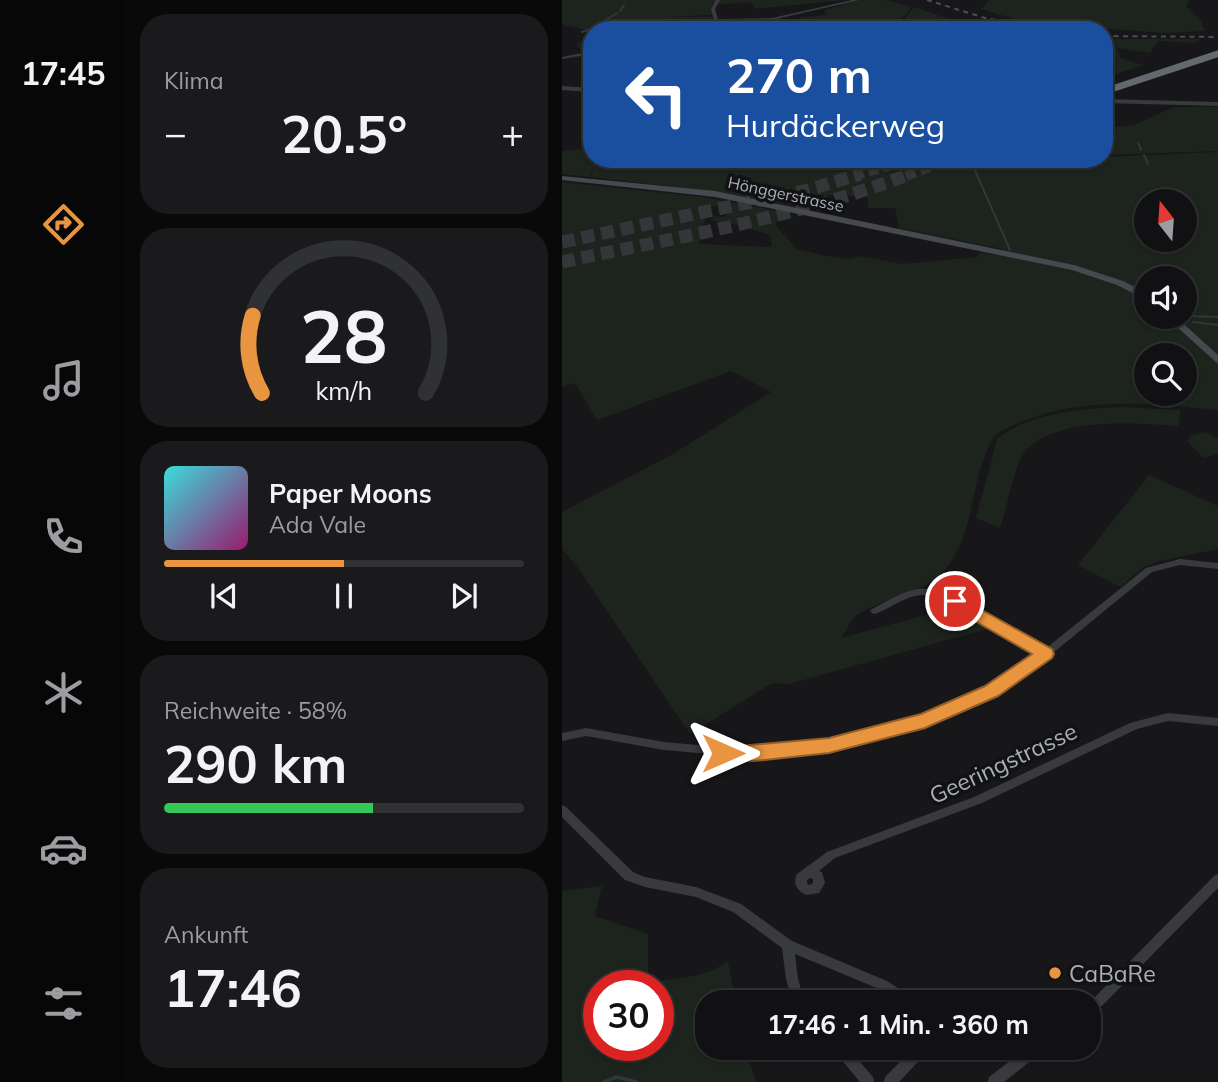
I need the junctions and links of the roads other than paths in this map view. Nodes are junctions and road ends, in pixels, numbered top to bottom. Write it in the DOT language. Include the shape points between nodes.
graph roads {
  1 [pos="718,0"];
  2 [pos="858,0"];
  3 [pos="716,20"];
  4 [pos="1218,42"];
  5 [pos="1218,47"];
  6 [pos="1218,53"];
  7 [pos="583,54"];
  8 [pos="562,58"];
  9 [pos="1218,58"];
  10 [pos="1163,65"];
  11 [pos="1134,82"];
  12 [pos="1113,84"];
  13 [pos="562,88"];
  14 [pos="583,89"];
  15 [pos="1113,94"];
  16 [pos="1113,98"];
  17 [pos="1218,104"];
  18 [pos="562,178"];
  19 [pos="1134,291"];
  20 [pos="1184,329"];
  21 [pos="1218,362"];
  22 [pos="1218,566"];
  23 [pos="875,611"];
  24 [pos="1045,654"];
  25 [pos="1218,722"];
  26 [pos="562,737"];
  27 [pos="562,810"];
  28 [pos="811,873"];
  29 [pos="1218,879"];
  30 [pos="788,944"];
  31 [pos="795,990"];
  32 [pos="891,990"];
  33 [pos="1101,999"];
  34 [pos="849,1060"];
  35 [pos="911,1060"];
  36 [pos="1022,1060"];
  37 [pos="868,1082"];
  38 [pos="890,1082"];
  39 [pos="994,1082"];
  1 -- 3 [label="street" via="713,9"];
  2 -- 3 [label="street" via="771,19"];
  4 -- 10 [label="highway"];
  5 -- 10 [label="highway"];
  6 -- 11 [label="highway"];
  7 -- 8 [label="street"];
  9 -- 11 [label="highway"];
  10 -- 12 [label="highway"];
  11 -- 15 [label="highway"];
  13 -- 14 [label="street"];
  16 -- 17 [label="street"];
  18 -- 19 [label="main road, Hönggerstrasse" via="715,194 1099,275"];
  20 -- 21 [label="main road"];
  22 -- 24 [label="street" via="1180,562 1149,570"];
  23 -- 24 [label="street" via="909,595 941,594"];
  24 -- 26 [label="street" via="968,703 925,720 816,748 754,754 664,746 586,732"];
  25 -- 28 [label="street, Geeringstrasse" via="1187,716 1134,726 978,800 831,855"];
  27 -- 30 [label="street" via="629,876 696,892 737,908"];
  29 -- 33 [label="street"];
  30 -- 31 [label="street"];
  30 -- 32 [label="street"];
  34 -- 37 [label="street"];
  35 -- 38 [label="street"];
  36 -- 39 [label="street"];
}
